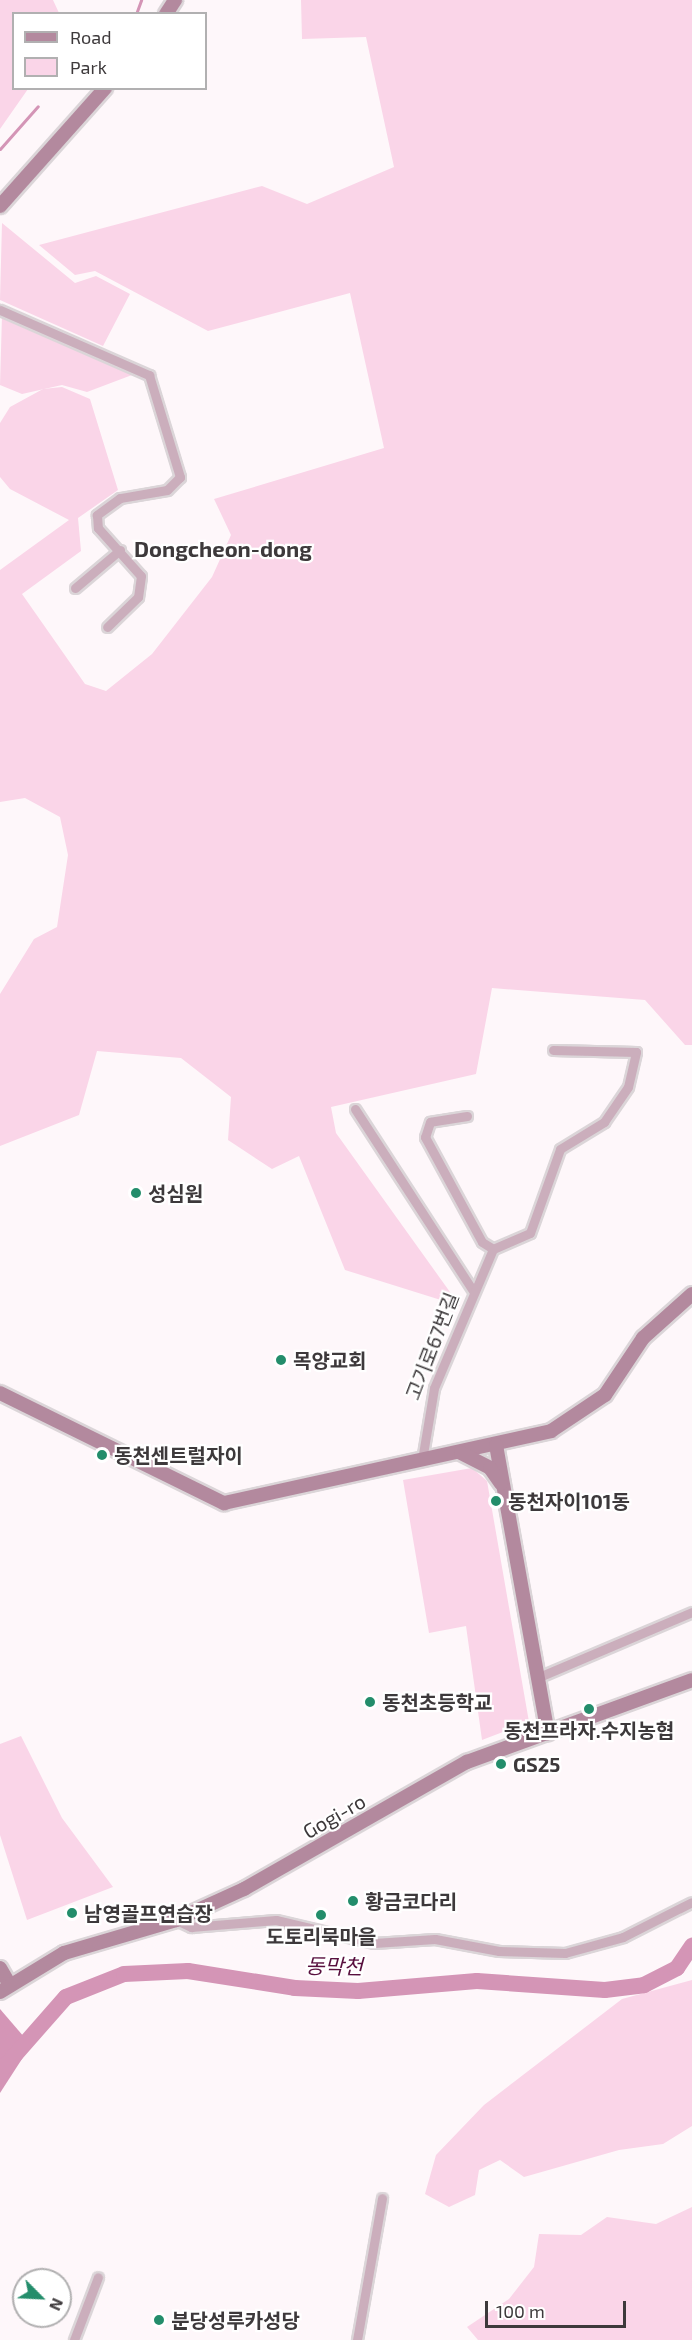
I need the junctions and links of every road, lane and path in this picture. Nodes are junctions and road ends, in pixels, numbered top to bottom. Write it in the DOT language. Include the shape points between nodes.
graph roads {
  1 [pos="103,90"];
  2 [pos="0,206"];
  3 [pos="0,310"];
  4 [pos="120,550"];
  5 [pos="75,588"];
  6 [pos="106,627"];
  7 [pos="553,1050"];
  8 [pos="355,1109"];
  9 [pos="467,1116"];
  10 [pos="493,1248"];
  11 [pos="474,1292"];
  12 [pos="692,1294"];
  13 [pos="0,1393"];
  14 [pos="496,1445"];
  15 [pos="461,1453"];
  16 [pos="422,1460"];
  17 [pos="504,1489"];
  18 [pos="692,1612"];
  19 [pos="539,1677"];
  20 [pos="692,1680"];
  21 [pos="548,1733"];
  22 [pos="692,1902"];
  23 [pos="176,1920"];
  24 [pos="0,1968"];
  25 [pos="5,1989"];
  26 [pos="382,2198"];
  27 [pos="98,2277"];
  28 [pos="74,2340"];
  29 [pos="357,2340"];
  1 -- 2 [label="street"];
  3 -- 4 [label="street" via="148,375 180,477 167,490 120,498 98,515 99,528"];
  4 -- 5 [label="street"];
  4 -- 6 [label="street" via="139,571 140,588"];
  7 -- 10 [label="street" via="636,1052 628,1087 609,1116 560,1149 530,1233"];
  8 -- 11 [label="street"];
  9 -- 10 [label="street" via="430,1122 425,1137 482,1242"];
  10 -- 11 [label="street, 고기로67번길"];
  11 -- 16 [label="street, 고기로67번길" via="429,1403"];
  12 -- 14 [label="street" via="659,1319 588,1410 551,1431"];
  13 -- 16 [label="street" via="224,1503"];
  14 -- 15 [label="street"];
  14 -- 17 [label="street"];
  15 -- 16 [label="street"];
  15 -- 17 [label="street" via="490,1468"];
  17 -- 19 [label="street"];
  18 -- 19 [label="street"];
  19 -- 21 [label="street"];
  20 -- 21 [label="street, Gogi-ro"];
  21 -- 23 [label="street, Gogi-ro" via="467,1762 288,1865"];
  22 -- 23 [label="street" via="623,1937 565,1953 499,1951 435,1940 374,1943 276,1920 191,1927"];
  23 -- 25 [label="street, Gogi-ro" via="64,1953"];
  24 -- 25 [label="street"];
  26 -- 29 [label="street"];
  27 -- 28 [label="street"];
}
